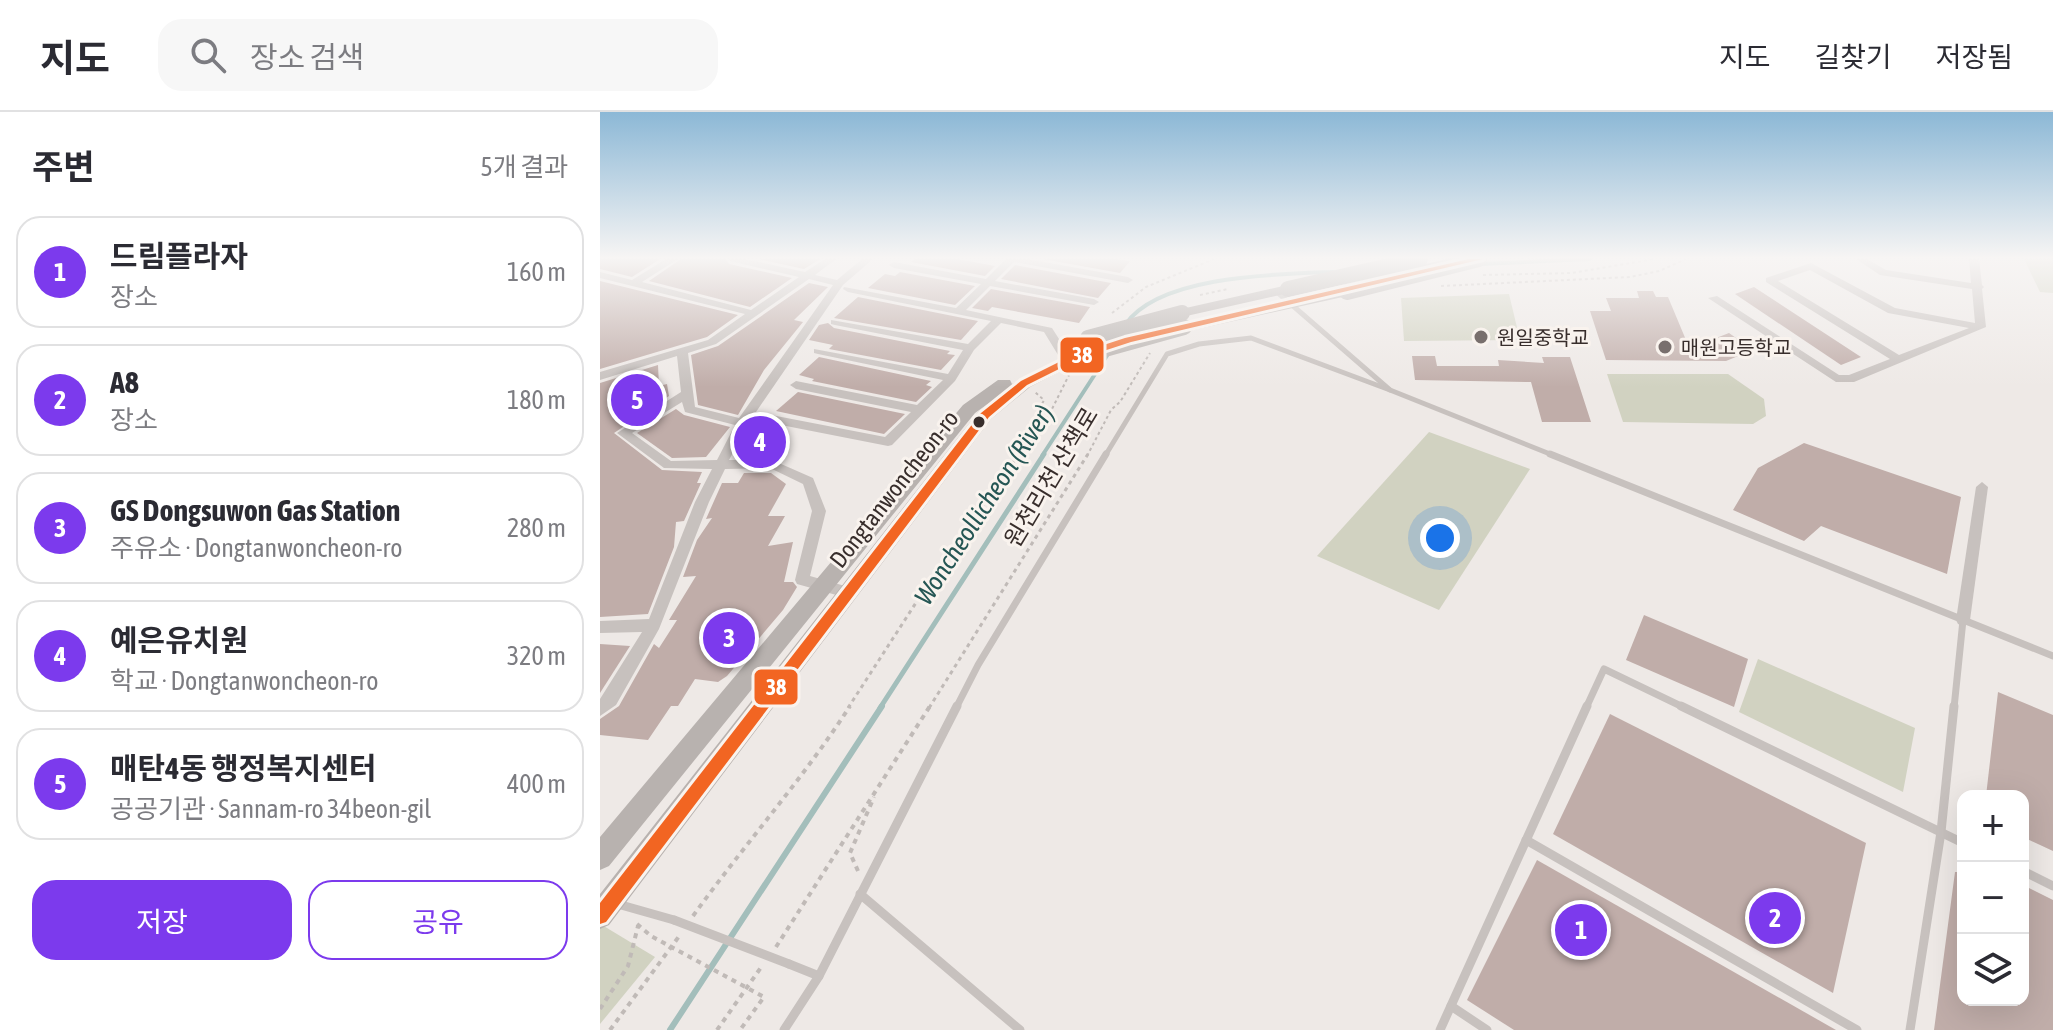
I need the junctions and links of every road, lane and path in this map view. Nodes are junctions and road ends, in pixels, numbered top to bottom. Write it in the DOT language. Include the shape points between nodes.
graph roads {
  1 [pos="708,302"];
  2 [pos="769,302"];
  3 [pos="832,302"];
  4 [pos="917,302"];
  5 [pos="968,302"];
  6 [pos="1127,302"];
  7 [pos="1258,302"];
  8 [pos="1293,302"];
  9 [pos="1719,302"];
  10 [pos="1805,302"];
  11 [pos="1876,302"];
  12 [pos="1980,302"];
  13 [pos="959,311"];
  14 [pos="752,313"];
  15 [pos="1107,318"];
  16 [pos="999,319"];
  17 [pos="1183,320"];
  18 [pos="835,322"];
  19 [pos="1981,327"];
  20 [pos="1156,342"];
  21 [pos="970,348"];
  22 [pos="818,351"];
  23 [pos="682,352"];
  24 [pos="1069,360"];
  25 [pos="1899,360"];
  26 [pos="600,376"];
  27 [pos="951,378"];
  28 [pos="1024,383"];
  29 [pos="796,385"];
  30 [pos="1390,390"];
  31 [pos="688,393"];
  32 [pos="921,410"];
  33 [pos="746,419"];
  34 [pos="1028,446"];
  35 [pos="720,463"];
  36 [pos="1982,487"];
  37 [pos="825,586"];
  38 [pos="847,592"];
  39 [pos="1963,620"];
  40 [pos="654,625"];
  41 [pos="600,627"];
  42 [pos="2053,656"];
  43 [pos="600,709"];
  44 [pos="878,788"];
  45 [pos="1941,832"];
  46 [pos="1526,840"];
  47 [pos="1957,840"];
  48 [pos="600,857"];
  49 [pos="2029,874"];
  50 [pos="2053,886"];
  51 [pos="862,890"];
  52 [pos="607,905"];
  53 [pos="689,922"];
  54 [pos="638,925"];
  55 [pos="680,934"];
  56 [pos="671,947"];
  57 [pos="772,953"];
  58 [pos="764,965"];
  59 [pos="819,976"];
  60 [pos="747,988"];
  61 [pos="1451,1006"];
  62 [pos="600,1009"];
  63 [pos="610,1030"];
  64 [pos="717,1030"];
  65 [pos="740,1030"];
  66 [pos="784,1030"];
  67 [pos="1020,1030"];
  68 [pos="1440,1030"];
  69 [pos="1487,1030"];
  70 [pos="1857,1030"];
  71 [pos="1910,1030"];
  1 -- 14 [label="street"];
  2 -- 14 [label="street"];
  3 -- 33 [label="street"];
  4 -- 13 [label="street"];
  5 -- 13 [label="street"];
  6 -- 15 [label="path"];
  7 -- 17 [label="main road, Dongtanwoncheon-ro"];
  8 -- 30 [label="lane"];
  9 -- 25 [label="street" via="1836,378 1850,379"];
  10 -- 25 [label="street"];
  11 -- 19 [label="street" via="1892,311"];
  12 -- 19 [label="street"];
  13 -- 16 [label="street"];
  14 -- 23 [label="street" via="712,342"];
  16 -- 21 [label="street"];
  16 -- 24 [label="street" via="1048,330"];
  17 -- 24 [label="main road, Dongtanwoncheon-ro, bridge"];
  17 -- 24 [label="main road, Dongtanwoncheon-ro, bridge" via="1088,338"];
  18 -- 21 [label="street"];
  19 -- 25 [label="street"];
  20 -- 44 [label="path, 원천리천 산책로" via="1111,410 1068,491"];
  21 -- 27 [label="street"];
  22 -- 27 [label="street"];
  23 -- 26 [label="street"];
  23 -- 31 [label="street"];
  24 -- 28 [label="main road, Dongtanwoncheon-ro"];
  24 -- 34 [label="path, 원천리천 산책로" via="1055,409"];
  24 -- 37 [label="main road, Dongtanwoncheon-ro" via="1028,366 969,409"];
  27 -- 32 [label="street"];
  28 -- 34 [label="path" via="1044,400 1024,440"];
  28 -- 38 [label="main road, Dongtanwoncheon-ro" via="985,415"];
  29 -- 32 [label="street"];
  30 -- 39 [label="lane"];
  30 -- 51 [label="lane" via="1251,338 1167,354 993,639"];
  31 -- 33 [label="street" via="689,409"];
  31 -- 35 [label="street" via="623,433 668,465"];
  32 -- 33 [label="street" via="888,442"];
  33 -- 35 [label="street"];
  34 -- 53 [label="path, 원천리천 산책로" via="930,581 828,740"];
  35 -- 37 [label="street, Dongtanwoncheon-ro" via="772,464 808,481 819,511 802,580"];
  35 -- 40 [label="street"];
  36 -- 39 [label="street"];
  37 -- 38 [label="street, Dongtanwoncheon-ro"];
  37 -- 48 [label="main road, Dongtanwoncheon-ro"];
  38 -- 52 [label="main road, Dongtanwoncheon-ro"];
  39 -- 42 [label="lane"];
  39 -- 45 [label="lane"];
  40 -- 41 [label="street"];
  40 -- 43 [label="street"];
  44 -- 51 [label="path" via="850,853"];
  44 -- 57 [label="path, 원천리천 산책로"];
  45 -- 46 [label="lane" via="1604,669"];
  45 -- 47 [label="lane"];
  45 -- 71 [label="lane"];
  46 -- 61 [label="lane"];
  46 -- 70 [label="lane"];
  49 -- 50 [label="lane"];
  51 -- 59 [label="lane"];
  51 -- 67 [label="lane"];
  52 -- 54 [label="path"];
  52 -- 59 [label="lane, bridge" via="674,920"];
  54 -- 56 [label="path"];
  54 -- 62 [label="path" via="628,966"];
  55 -- 56 [label="path"];
  56 -- 60 [label="path"];
  56 -- 63 [label="path"];
  58 -- 60 [label="path"];
  59 -- 66 [label="lane"];
  60 -- 64 [label="path"];
  60 -- 65 [label="path" via="764,997"];
  61 -- 68 [label="lane"];
  61 -- 69 [label="lane"];
}
